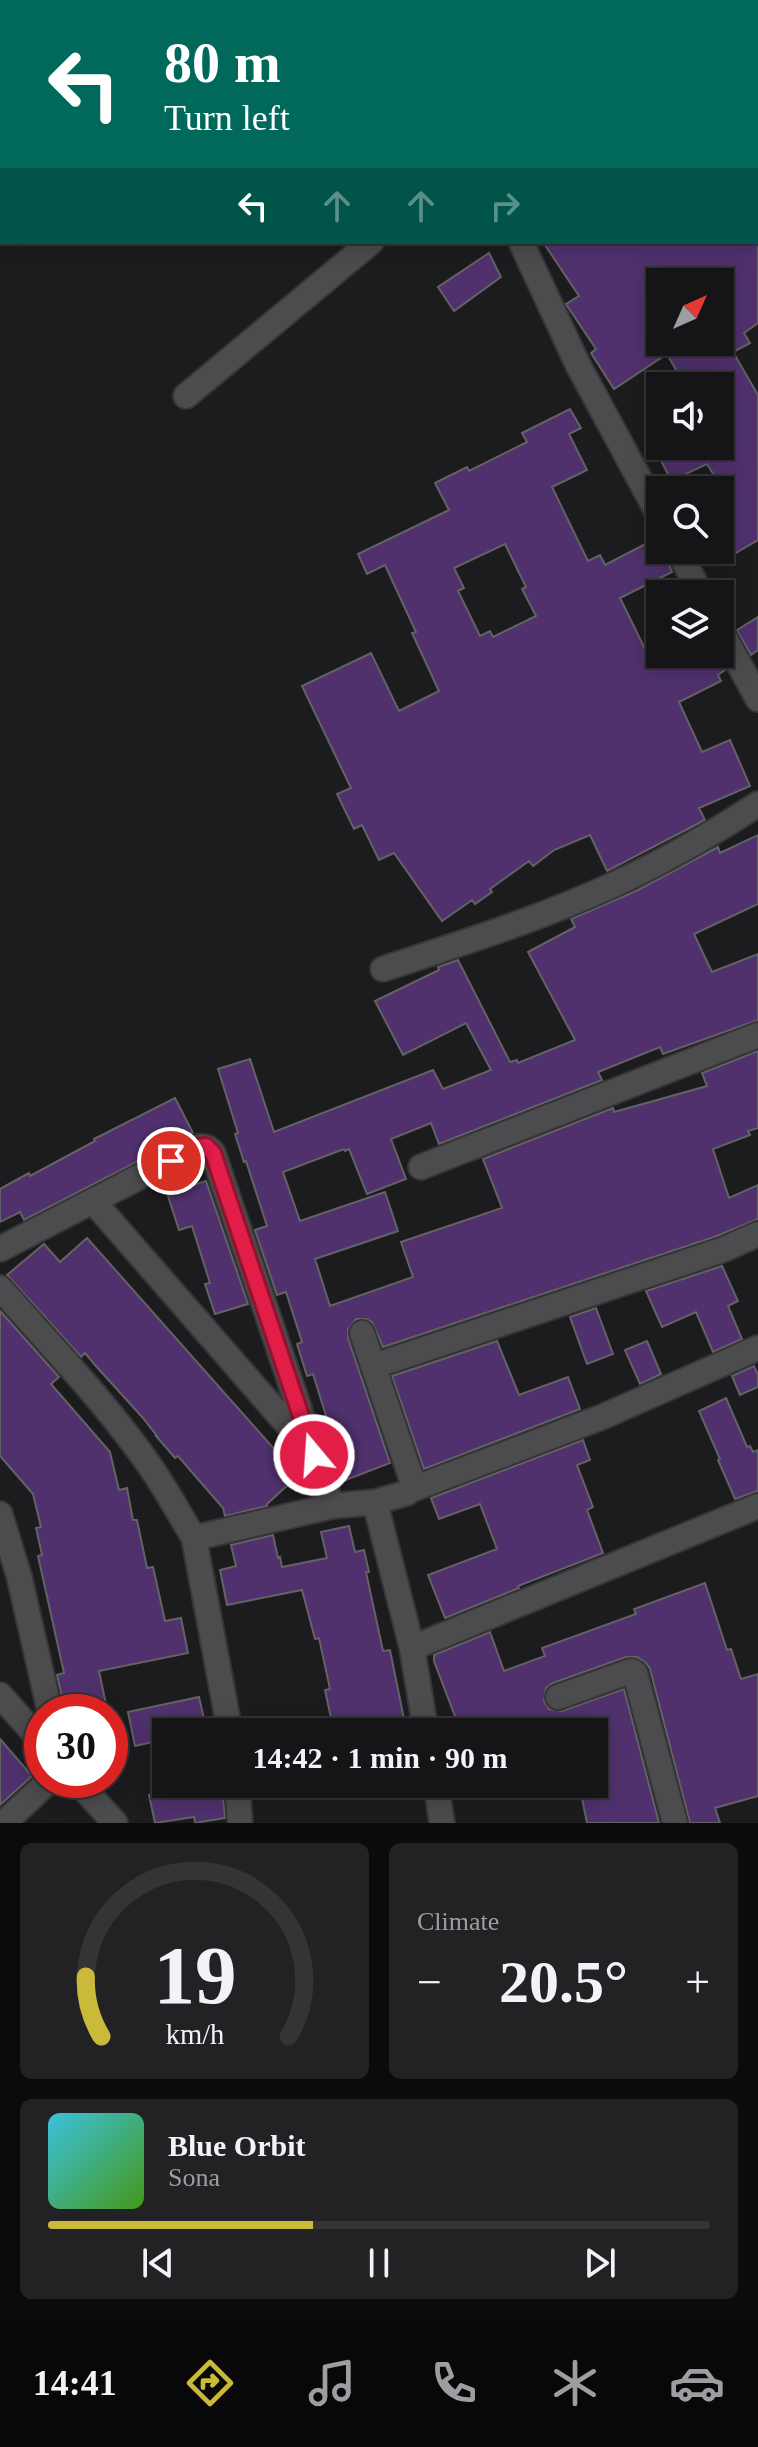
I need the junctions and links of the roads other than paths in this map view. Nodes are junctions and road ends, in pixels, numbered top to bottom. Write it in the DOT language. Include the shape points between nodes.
graph roads {
  1 [pos="369,244"];
  2 [pos="522,244"];
  3 [pos="186,396"];
  4 [pos="646,491"];
  5 [pos="734,655"];
  6 [pos="758,699"];
  7 [pos="758,804"];
  8 [pos="383,969"];
  9 [pos="758,1035"];
  10 [pos="421,1167"];
  11 [pos="93,1201"];
  12 [pos="758,1234"];
  13 [pos="0,1249"];
  14 [pos="0,1288"];
  15 [pos="362,1333"];
  16 [pos="758,1348"];
  17 [pos="374,1366"];
  18 [pos="314,1455"];
  19 [pos="413,1489"];
  20 [pos="375,1502"];
  21 [pos="332,1506"];
  22 [pos="758,1506"];
  23 [pos="0,1514"];
  24 [pos="194,1538"];
  25 [pos="412,1648"];
  26 [pos="46,1694"];
  27 [pos="0,1695"];
  28 [pos="558,1697"];
  29 [pos="227,1718"];
  30 [pos="424,1718"];
  31 [pos="24,1722"];
  32 [pos="31,1798"];
  33 [pos="92,1798"];
  34 [pos="238,1798"];
  35 [pos="438,1798"];
  36 [pos="4,1823"];
  37 [pos="115,1823"];
  38 [pos="240,1823"];
  39 [pos="442,1823"];
  40 [pos="675,1823"];
  1 -- 3 [label="street"];
  2 -- 4 [label="street" via="578,365"];
  5 -- 6 [label="street"];
  7 -- 8 [label="street" via="605,889"];
  9 -- 10 [label="street"];
  11 -- 13 [label="street"];
  11 -- 18 [label="street"];
  11 -- 18 [label="street" via="197,1147 206,1146 213,1153"];
  12 -- 17 [label="street"];
  14 -- 24 [label="street" via="133,1444"];
  15 -- 17 [label="street"];
  16 -- 19 [label="street" via="602,1417"];
  17 -- 19 [label="street"];
  18 -- 21 [label="street"];
  19 -- 20 [label="street"];
  20 -- 21 [label="street"];
  20 -- 25 [label="street"];
  21 -- 24 [label="street"];
  22 -- 25 [label="street"];
  23 -- 26 [label="street"];
  24 -- 29 [label="street"];
  25 -- 30 [label="street"];
  27 -- 31 [label="street"];
  28 -- 40 [label="street" via="635,1673"];
  32 -- 36 [label="street"];
  33 -- 37 [label="street"];
  34 -- 38 [label="street"];
  35 -- 39 [label="street"];
}
